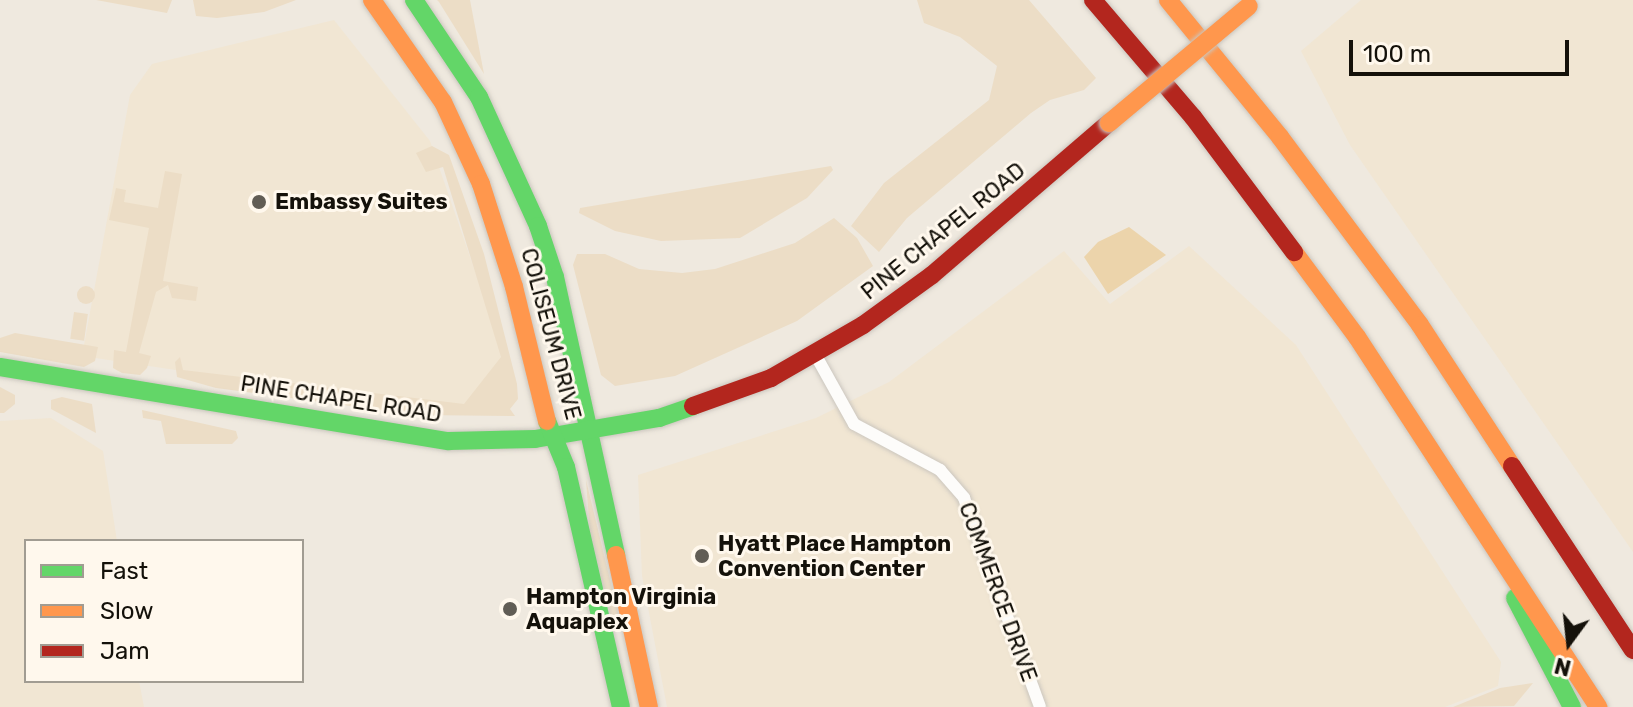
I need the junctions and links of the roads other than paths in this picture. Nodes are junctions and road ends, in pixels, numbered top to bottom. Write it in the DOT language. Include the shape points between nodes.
graph roads {
  1 [pos="372,0"];
  2 [pos="414,0"];
  3 [pos="1093,0"];
  4 [pos="1168,0"];
  5 [pos="1253,3"];
  6 [pos="815,354"];
  7 [pos="0,367"];
  8 [pos="588,432"];
  9 [pos="554,437"];
  10 [pos="1456,482"];
  11 [pos="1633,650"];
  12 [pos="621,707"];
  13 [pos="649,707"];
  14 [pos="1040,707"];
  15 [pos="1572,707"];
  16 [pos="1598,707"];
  1 -- 9 [label="main road, COLISEUM DRIVE" via="434,86 471,158 510,274 539,398"];
  2 -- 8 [label="main road, COLISEUM DRIVE" via="479,97 528,199 555,277"];
  3 -- 10 [label="main road" via="1202,130 1357,337"];
  4 -- 11 [label="main road" via="1280,137 1420,325"];
  5 -- 6 [label="main road, PINE CHAPEL ROAD, bridge" via="932,275"];
  6 -- 8 [label="main road, PINE CHAPEL ROAD" via="723,399"];
  6 -- 14 [label="street, COMMERCE DRIVE" via="854,424 940,470 964,498"];
  7 -- 9 [label="main road, PINE CHAPEL ROAD" via="400,435 473,442"];
  8 -- 9 [label="main road, PINE CHAPEL ROAD"];
  8 -- 13 [label="main road, COLISEUM DRIVE"];
  9 -- 12 [label="main road, COLISEUM DRIVE" via="566,467"];
  10 -- 15 [label="main road"];
  10 -- 16 [label="main road"];
}
